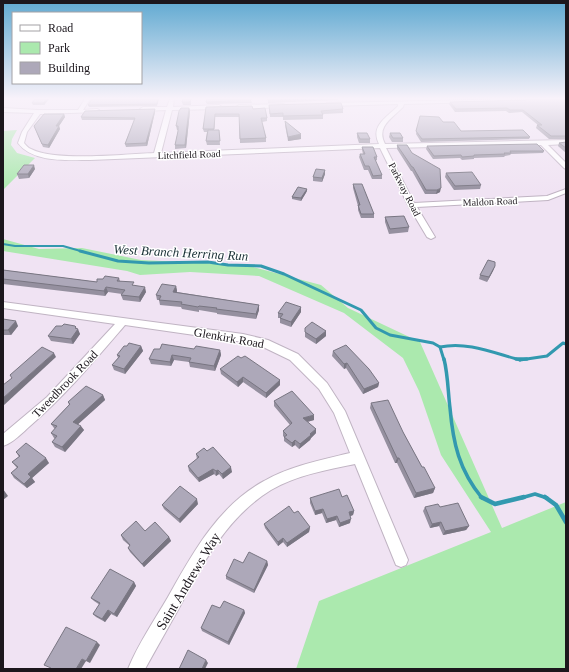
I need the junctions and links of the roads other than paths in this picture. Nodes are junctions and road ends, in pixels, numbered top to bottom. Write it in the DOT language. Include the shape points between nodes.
graph roads {
  1 [pos="25,130"];
  2 [pos="163,130"];
  3 [pos="379,130"];
  4 [pos="566,142"];
  5 [pos="543,143"];
  6 [pos="383,146"];
  7 [pos="157,155"];
  8 [pos="566,168"];
  9 [pos="566,191"];
  10 [pos="412,204"];
  11 [pos="431,237"];
  12 [pos="3,304"];
  13 [pos="122,322"];
  14 [pos="3,441"];
  15 [pos="359,457"];
  16 [pos="401,560"];
  17 [pos="136,669"];
  1 -- 7 [label="street, Litchfield Road" via="20,142 25,149 37,155"];
  2 -- 7 [label="street"];
  3 -- 6 [label="street, Parkway Road" via="378,137"];
  4 -- 5 [label="street, Litchfield Road"];
  5 -- 6 [label="street, Litchfield Road"];
  5 -- 8 [label="street"];
  6 -- 7 [label="street, Litchfield Road"];
  6 -- 10 [label="street, Parkway Road"];
  9 -- 10 [label="street, Maldon Road" via="548,198"];
  10 -- 11 [label="street, Parkway Road"];
  12 -- 13 [label="street, Glenkirk Road"];
  13 -- 14 [label="street, Tweedbrook Road" via="47,405"];
  13 -- 15 [label="street, Glenkirk Road" via="243,338 264,343 294,357 323,386 339,411"];
  15 -- 16 [label="street, Glenkirk Road"];
  15 -- 17 [label="street, Saint Andrews Way" via="287,477 266,486 243,503 222,524 206,546"];
}
